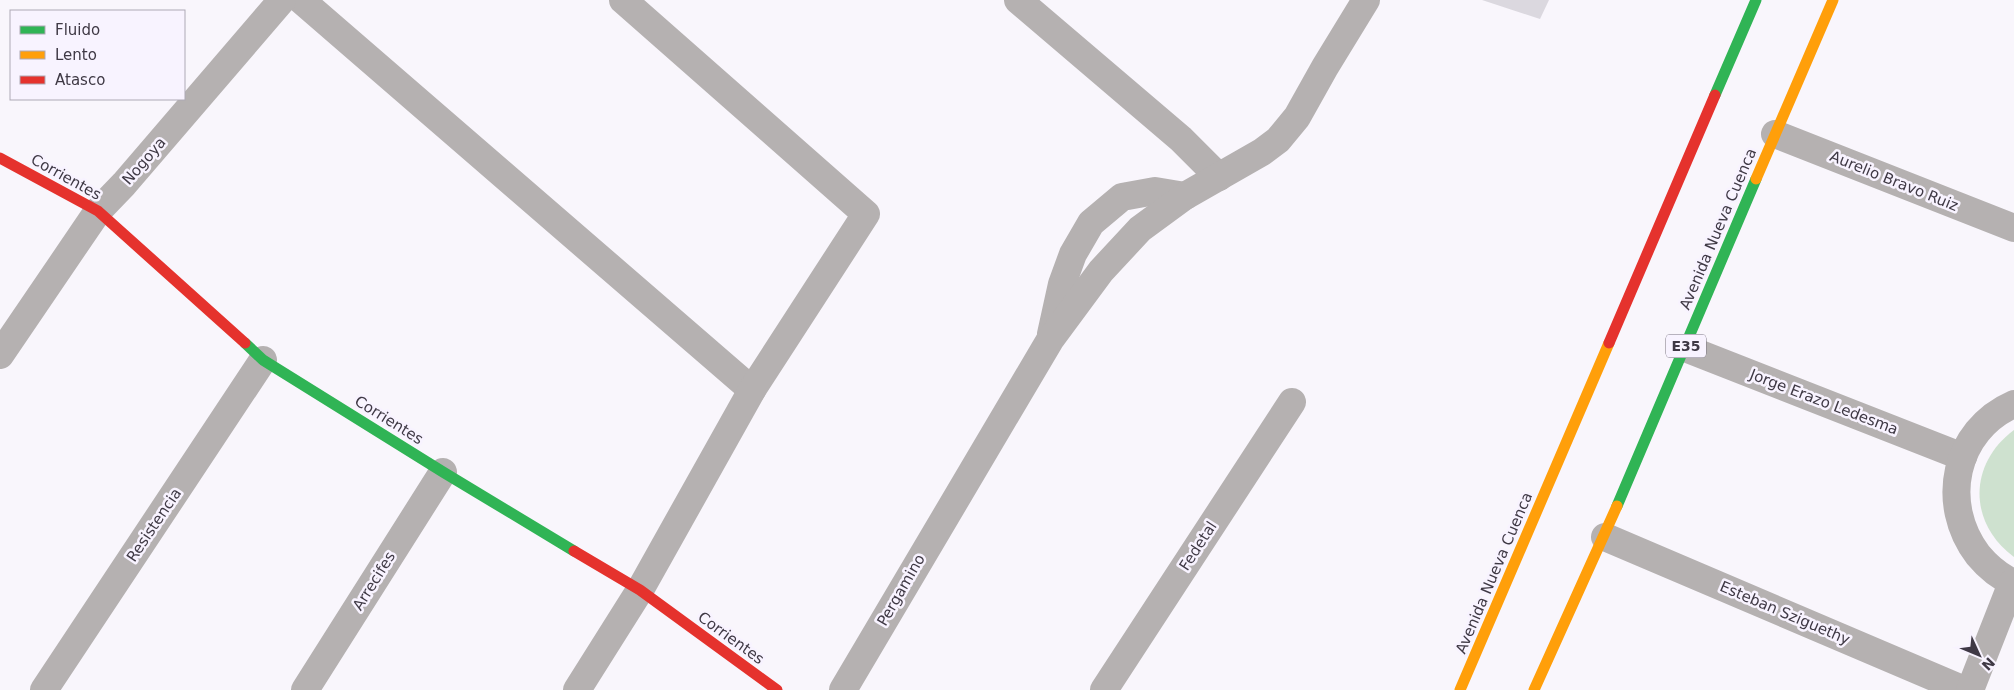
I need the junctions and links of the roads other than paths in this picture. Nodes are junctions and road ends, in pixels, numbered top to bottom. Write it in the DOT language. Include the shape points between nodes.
graph roads {
  1 [pos="282,0"];
  2 [pos="301,0"];
  3 [pos="623,0"];
  4 [pos="1018,0"];
  5 [pos="1366,0"];
  6 [pos="1756,0"];
  7 [pos="1833,0"];
  8 [pos="1774,134"];
  9 [pos="0,158"];
  10 [pos="1219,177"];
  11 [pos="1185,196"];
  12 [pos="98,211"];
  13 [pos="2014,228"];
  14 [pos="1050,340"];
  15 [pos="1685,348"];
  16 [pos="0,355"];
  17 [pos="264,360"];
  18 [pos="752,390"];
  19 [pos="1292,402"];
  20 [pos="2014,404"];
  21 [pos="1963,457"];
  22 [pos="443,472"];
  23 [pos="1605,537"];
  24 [pos="2013,583"];
  25 [pos="640,590"];
  26 [pos="44,690"];
  27 [pos="305,690"];
  28 [pos="577,690"];
  29 [pos="777,690"];
  30 [pos="843,690"];
  31 [pos="1104,690"];
  32 [pos="1460,690"];
  33 [pos="1534,690"];
  34 [pos="1964,690"];
  35 [pos="1970,690"];
  1 -- 12 [label="street, Nogoya"];
  2 -- 18 [label="street"];
  3 -- 18 [label="street" via="866,214"];
  4 -- 10 [label="street" via="1181,139"];
  5 -- 10 [label="street" via="1291,125 1262,152"];
  6 -- 32 [label="main road, Avenida Nueva Cuenca"];
  7 -- 8 [label="main road, Avenida Nueva Cuenca / E35"];
  8 -- 13 [label="street, Aurelio Bravo Ruiz"];
  8 -- 15 [label="main road, Avenida Nueva Cuenca / E35"];
  9 -- 12 [label="main road, Corrientes"];
  10 -- 11 [label="street"];
  11 -- 14 [label="street" via="1140,229 1101,271"];
  11 -- 14 [label="street" via="1155,191 1122,197 1091,223 1073,254 1062,284"];
  12 -- 16 [label="street, Nogoya"];
  12 -- 17 [label="main road, Corrientes"];
  14 -- 30 [label="street, Pergamino"];
  15 -- 21 [label="street, Jorge Erazo Ledesma"];
  15 -- 23 [label="main road, Avenida Nueva Cuenca / E35"];
  17 -- 22 [label="main road, Corrientes"];
  17 -- 26 [label="street, Resistencia"];
  18 -- 25 [label="street"];
  19 -- 31 [label="street, Fedetal"];
  20 -- 21 [label="street" via="2001,410 1978,430"];
  21 -- 24 [label="street" via="1956,485 1958,515 1969,543 1987,566"];
  22 -- 25 [label="main road, Corrientes"];
  22 -- 27 [label="street, Arrecifes"];
  23 -- 33 [label="main road, Avenida Nueva Cuenca / E35"];
  23 -- 34 [label="street, Esteban Sziguethy"];
  24 -- 35 [label="street"];
  25 -- 28 [label="street"];
  25 -- 29 [label="main road, Corrientes"];
}
